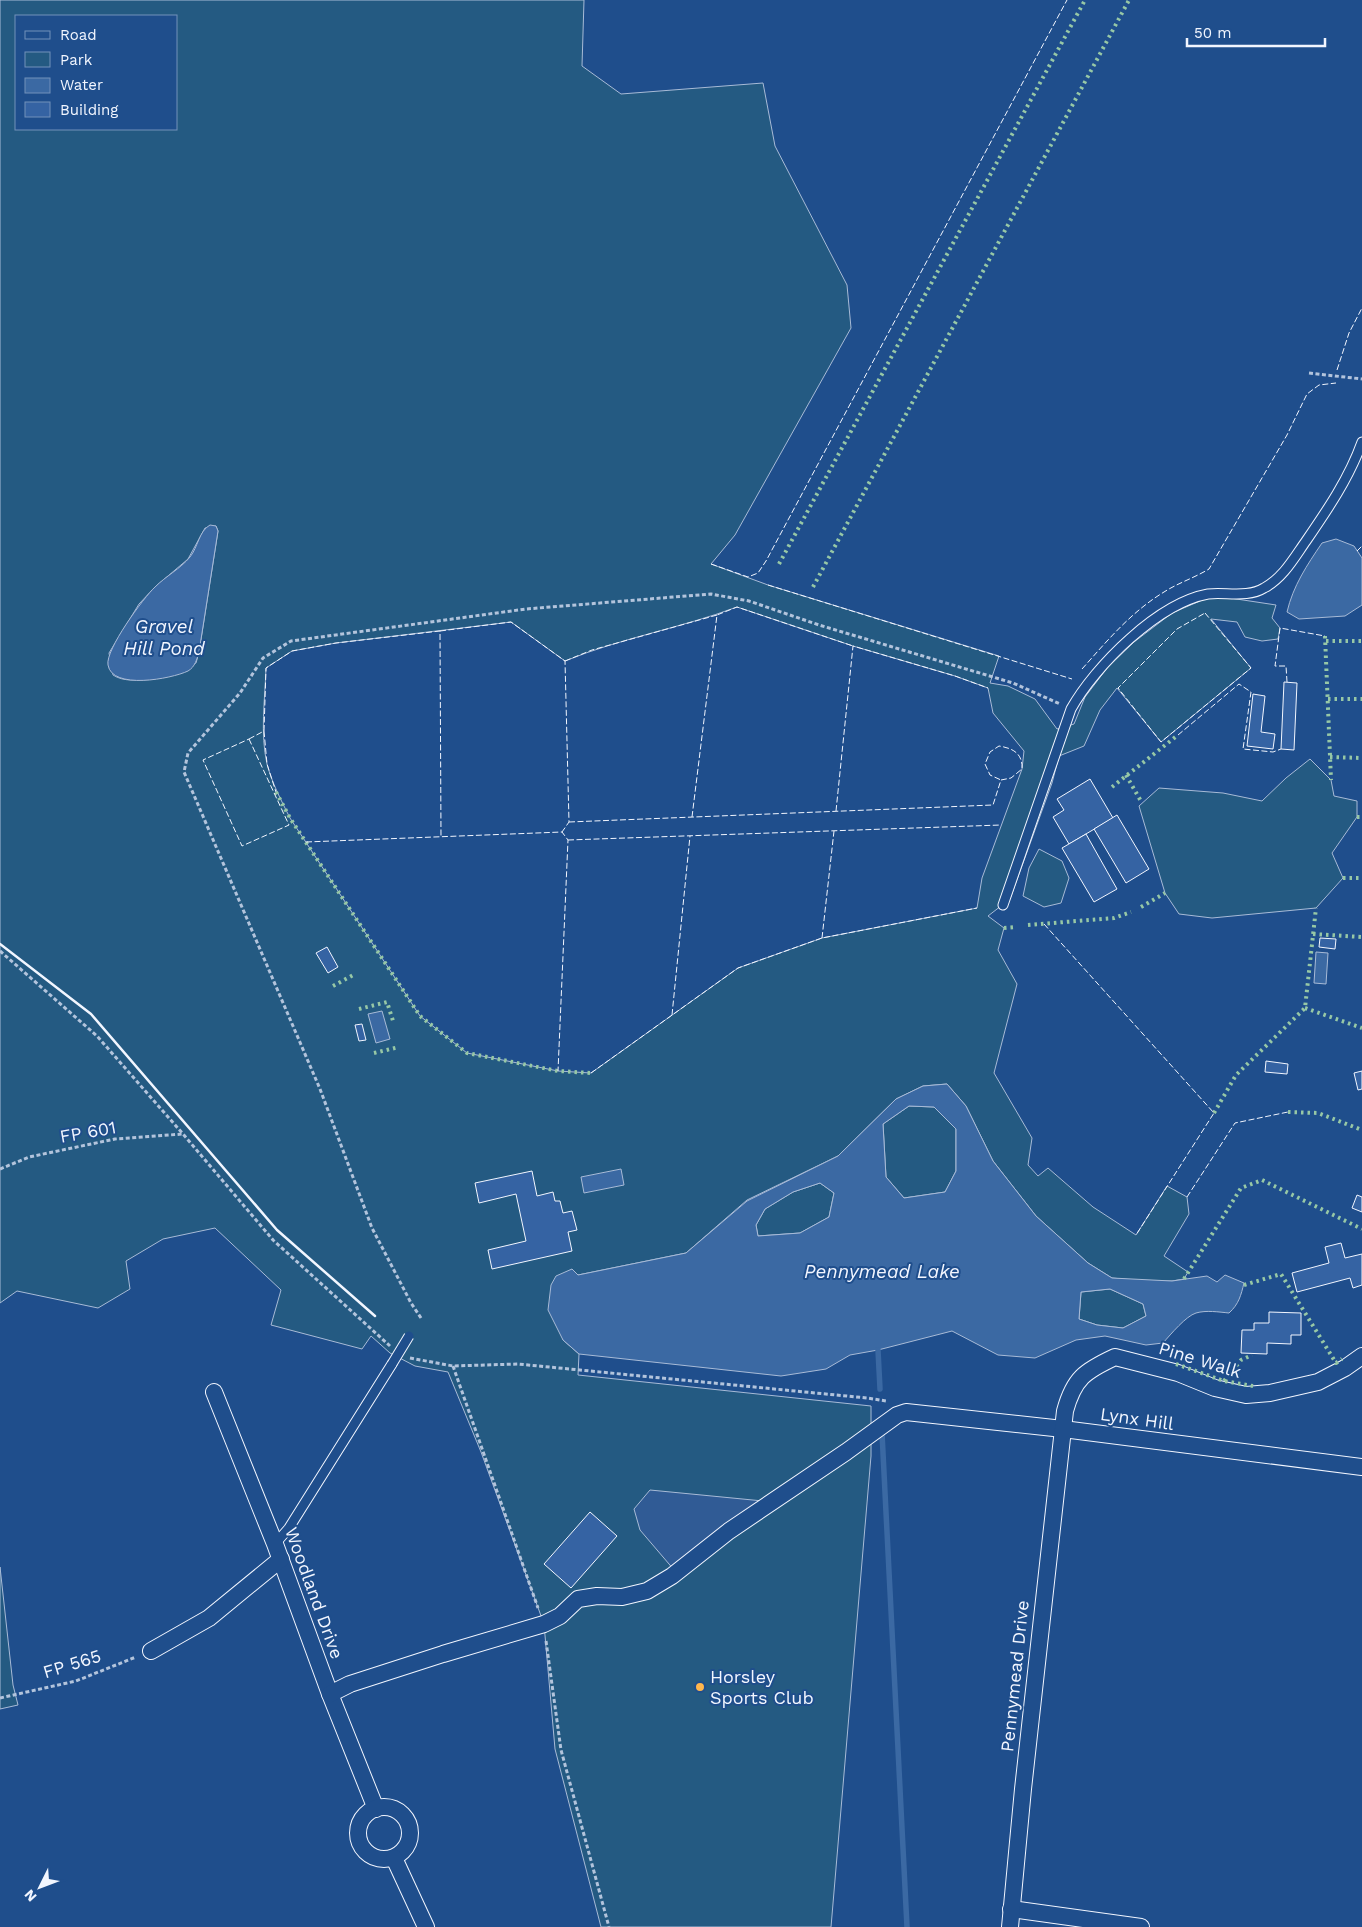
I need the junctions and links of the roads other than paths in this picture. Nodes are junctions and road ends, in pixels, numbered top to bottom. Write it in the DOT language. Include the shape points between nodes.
graph roads {
  1 [pos="1362,442"];
  2 [pos="1003,905"];
  3 [pos="410,1336"];
  4 [pos="1362,1356"];
  5 [pos="214,1392"];
  6 [pos="1063,1429"];
  7 [pos="1362,1467"];
  8 [pos="275,1544"];
  9 [pos="281,1559"];
  10 [pos="151,1651"];
  11 [pos="330,1694"];
  12 [pos="376,1808"];
  13 [pos="394,1858"];
  14 [pos="1010,1909"];
  15 [pos="426,1927"];
  16 [pos="1010,1927"];
  17 [pos="1141,1927"];
  1 -- 2 [label="lane" via="1343,485 1276,581 1262,590 1208,594 1169,609 1116,651 1081,691"];
  3 -- 8 [label="lane, bridge" via="289,1528"];
  4 -- 6 [label="street, Pine Walk" via="1318,1382 1246,1395 1115,1357 1095,1366 1075,1384 1070,1392"];
  5 -- 8 [label="street, Woodland Drive"];
  6 -- 7 [label="street, Lynx Hill"];
  6 -- 11 [label="street, Lynx Hill" via="906,1412 897,1415 647,1591 622,1597 578,1599 560,1616 544,1624 350,1684"];
  6 -- 14 [label="street, Pennymead Drive"];
  8 -- 9 [label="street, Woodland Drive"];
  9 -- 10 [label="street" via="209,1618"];
  9 -- 11 [label="street, Woodland Drive"];
  11 -- 12 [label="street, Woodland Drive"];
  12 -- 13 [label="street" via="390,1808 401,1814 409,1825 410,1838 404,1850"];
  12 -- 13 [label="street" via="364,1816 358,1828 359,1842 367,1854 380,1859"];
  13 -- 15 [label="street"];
  14 -- 16 [label="street, Pennymead Drive"];
  14 -- 17 [label="street"];
}
